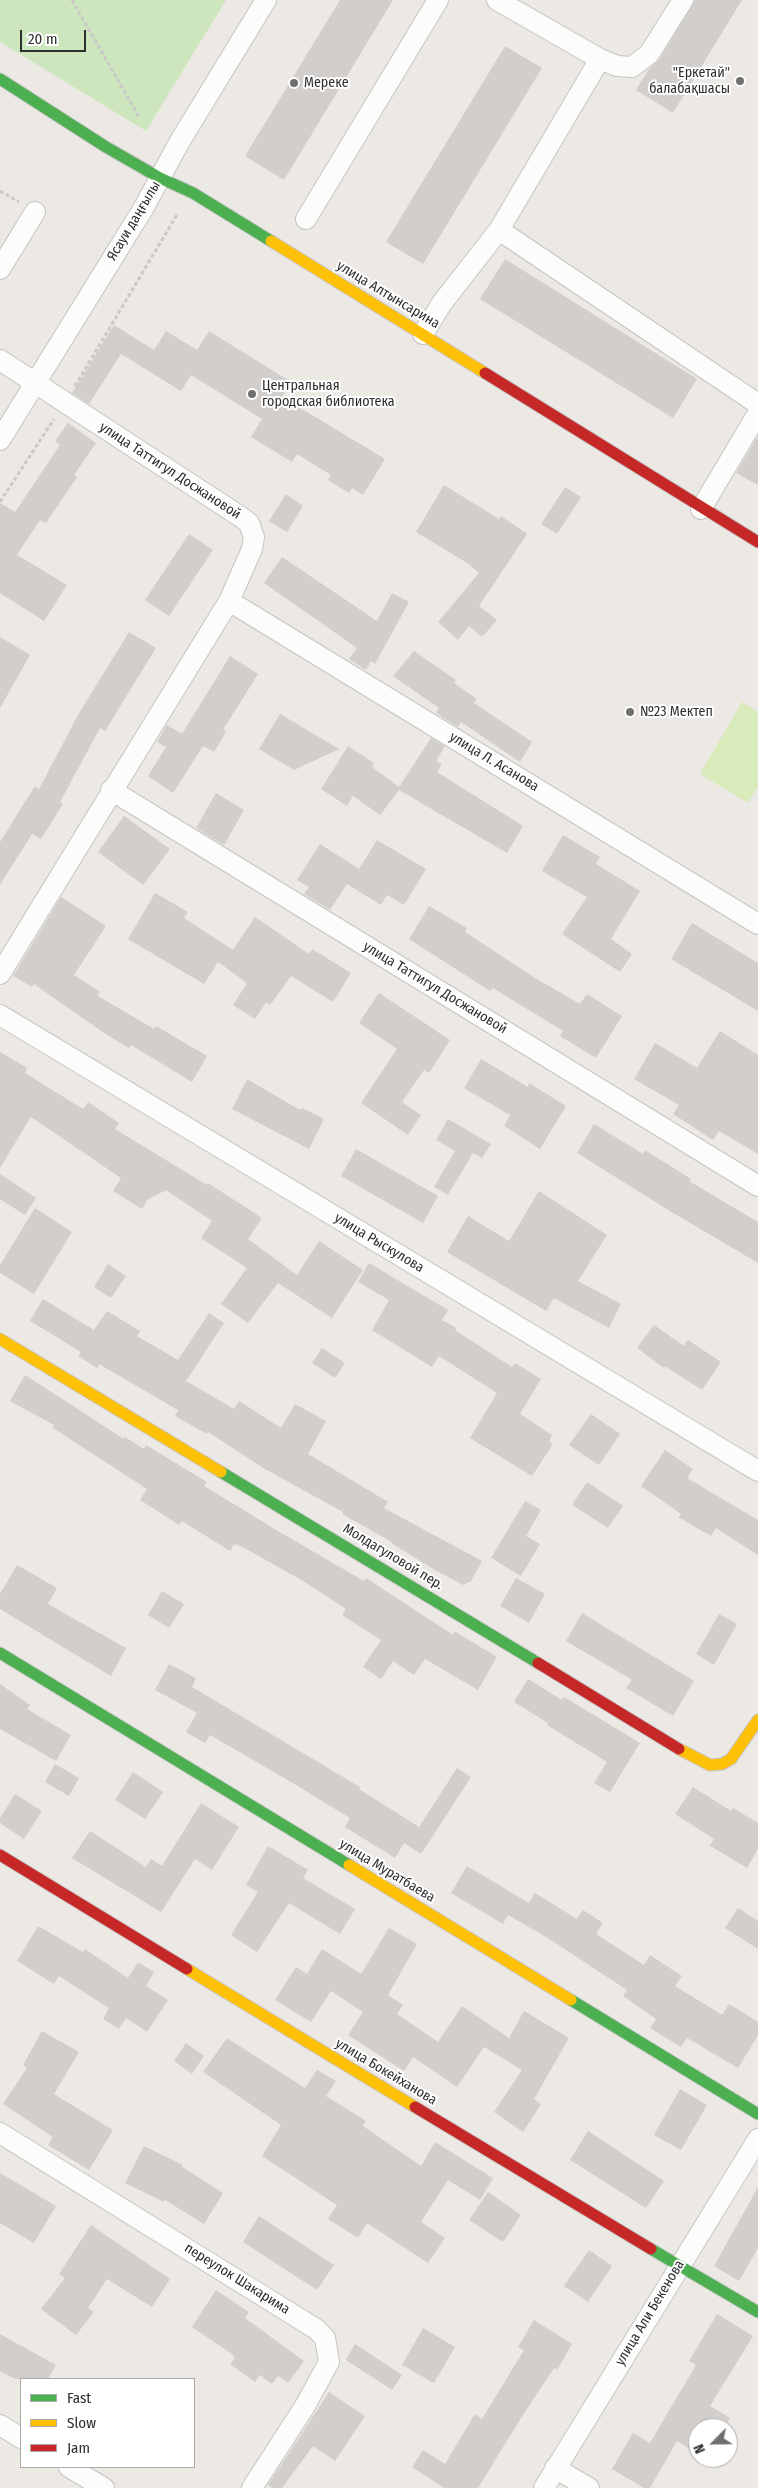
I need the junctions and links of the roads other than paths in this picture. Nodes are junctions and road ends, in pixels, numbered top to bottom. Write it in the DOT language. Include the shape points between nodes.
graph roads {
  1 [pos="266,0"];
  2 [pos="438,0"];
  3 [pos="497,0"];
  4 [pos="683,0"];
  5 [pos="600,59"];
  6 [pos="0,79"];
  7 [pos="160,178"];
  8 [pos="35,212"];
  9 [pos="306,219"];
  10 [pos="499,230"];
  11 [pos="0,269"];
  12 [pos="423,334"];
  13 [pos="0,360"];
  14 [pos="35,382"];
  15 [pos="758,404"];
  16 [pos="758,414"];
  17 [pos="0,440"];
  18 [pos="701,509"];
  19 [pos="758,542"];
  20 [pos="229,601"];
  21 [pos="111,790"];
  22 [pos="758,924"];
  23 [pos="0,974"];
  24 [pos="0,1015"];
  25 [pos="758,1186"];
  26 [pos="0,1339"];
  27 [pos="758,1471"];
  28 [pos="0,1654"];
  29 [pos="758,1720"];
  30 [pos="0,1855"];
  31 [pos="758,2114"];
  32 [pos="0,2132"];
  33 [pos="758,2139"];
  34 [pos="679,2265"];
  35 [pos="758,2312"];
  36 [pos="0,2425"];
  37 [pos="20,2437"];
  38 [pos="71,2468"];
  39 [pos="555,2468"];
  40 [pos="104,2488"];
  41 [pos="252,2488"];
  42 [pos="544,2488"];
  43 [pos="589,2488"];
  1 -- 7 [label="street, Ясауи даңғылы"];
  2 -- 9 [label="street"];
  3 -- 5 [label="street"];
  4 -- 5 [label="street" via="649,54 632,66 617,66"];
  5 -- 10 [label="street"];
  6 -- 7 [label="street, улица Алтынсарина"];
  7 -- 12 [label="street, улица Алтынсарина" via="193,194"];
  7 -- 14 [label="street, Ясауи даңғылы"];
  8 -- 11 [label="street"];
  10 -- 12 [label="street" via="442,303"];
  10 -- 15 [label="street"];
  12 -- 18 [label="street, улица Алтынсарина"];
  13 -- 14 [label="street, улица Таттигул Досжановой"];
  14 -- 17 [label="street, Ясауи даңғылы"];
  14 -- 20 [label="street, улица Таттигул Досжановой" via="249,523 254,537 252,549"];
  16 -- 18 [label="street"];
  18 -- 19 [label="street, улица Алтынсарина"];
  20 -- 21 [label="street, улица Таттигул Досжановой"];
  20 -- 22 [label="street, улица Л. Асанова"];
  21 -- 23 [label="street, улица Таттигул Досжановой"];
  21 -- 25 [label="street, улица Таттигул Досжановой"];
  24 -- 27 [label="street, улица Рыскулова"];
  26 -- 29 [label="street, Молдагуловой пер." via="698,1760 710,1765 731,1760"];
  28 -- 31 [label="street, улица Муратбаева"];
  30 -- 34 [label="street, улица Бокейханова" via="593,2216"];
  32 -- 41 [label="street, переулок Шакарима" via="308,2324 324,2338 329,2362"];
  33 -- 34 [label="street, улица Али Бекенова"];
  34 -- 35 [label="street, улица Бокейханова"];
  34 -- 39 [label="street, улица Али Бекенова"];
  36 -- 37 [label="street"];
  38 -- 40 [label="street"];
  39 -- 42 [label="street, улица Али Бекенова"];
  39 -- 43 [label="street"];
}
